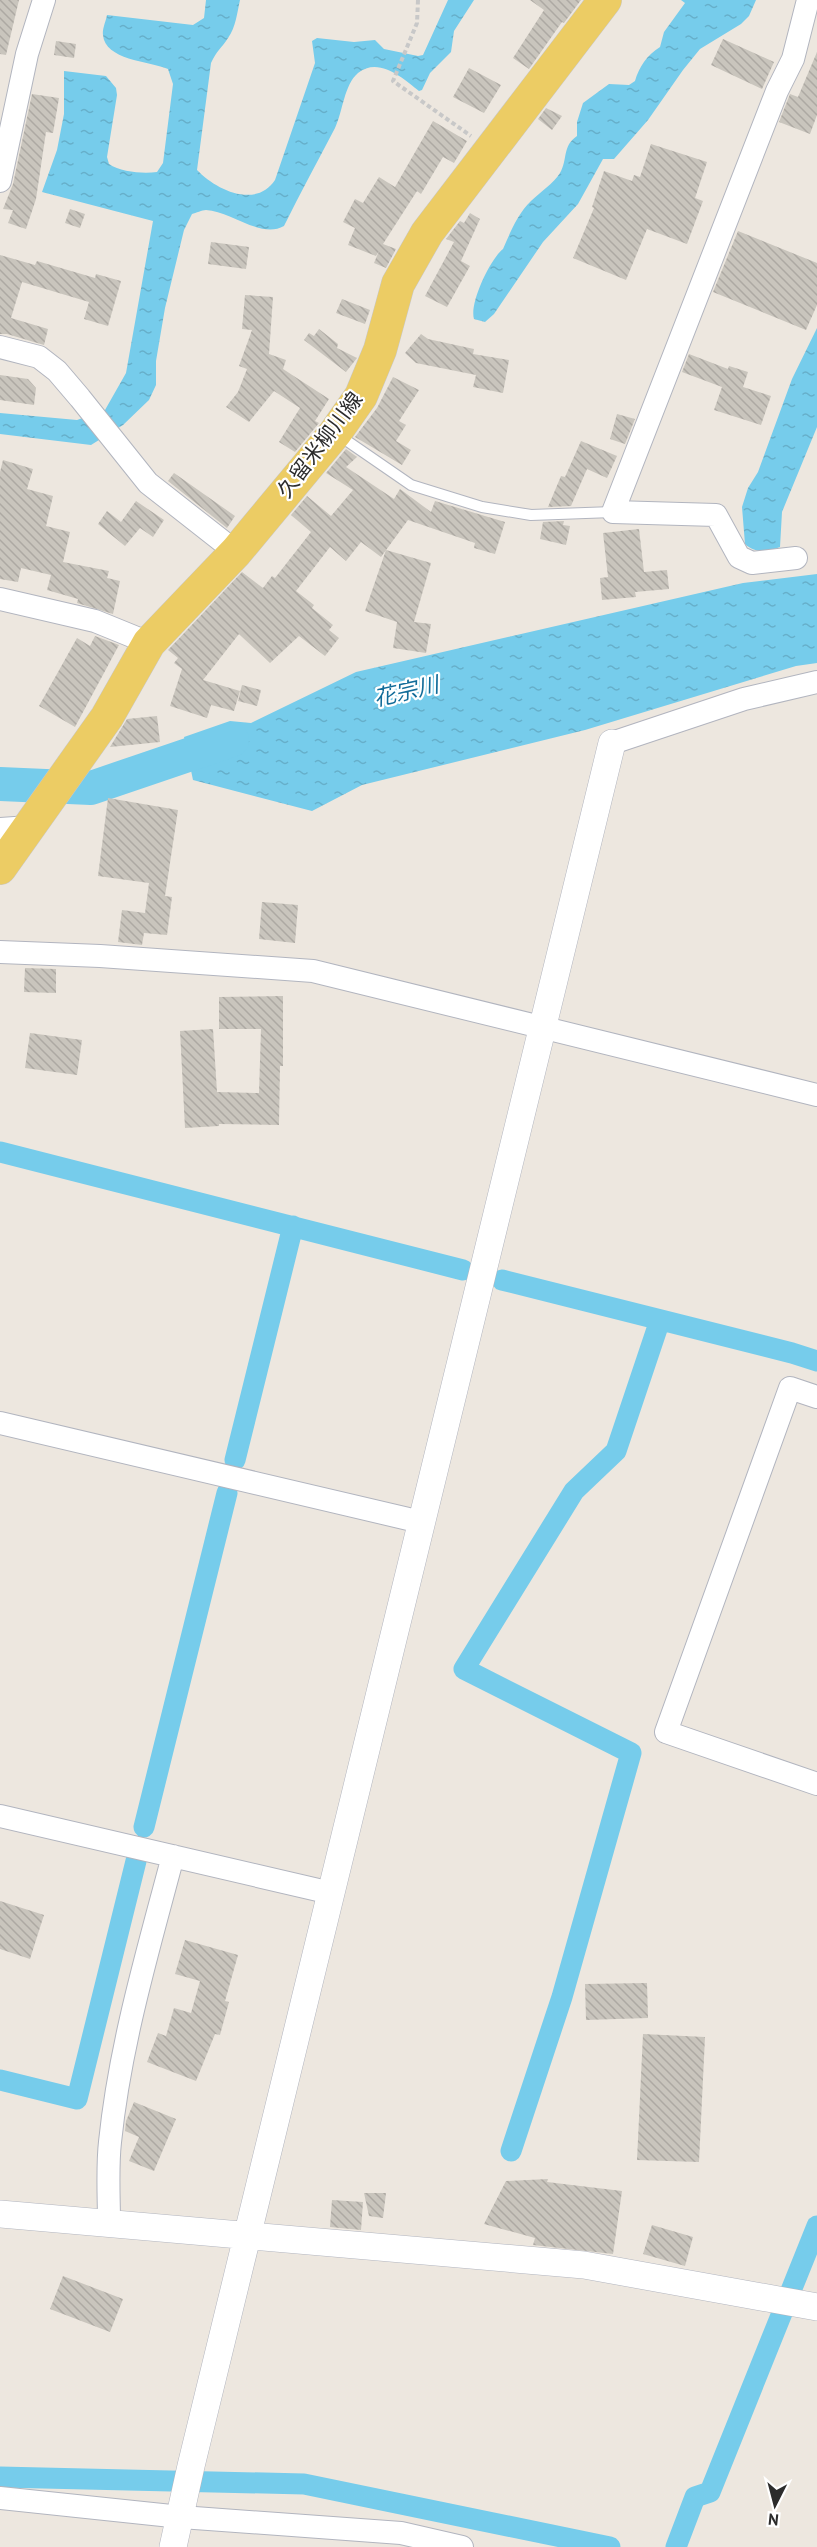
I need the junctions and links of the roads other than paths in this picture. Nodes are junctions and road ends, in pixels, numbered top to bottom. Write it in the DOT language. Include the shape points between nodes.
graph roads {
  1 [pos="44,0"];
  2 [pos="605,0"];
  3 [pos="808,0"];
  4 [pos="0,179"];
  5 [pos="0,347"];
  6 [pos="335,433"];
  7 [pos="613,512"];
  8 [pos="236,552"];
  9 [pos="796,558"];
  10 [pos="0,599"];
  11 [pos="149,643"];
  12 [pos="817,682"];
  13 [pos="612,743"];
  14 [pos="24,821"];
  15 [pos="0,868"];
  16 [pos="0,952"];
  17 [pos="544,1027"];
  18 [pos="817,1095"];
  19 [pos="817,1397"];
  20 [pos="0,1423"];
  21 [pos="421,1522"];
  22 [pos="817,1784"];
  23 [pos="0,1816"];
  24 [pos="173,1856"];
  25 [pos="331,1893"];
  26 [pos="0,2214"];
  27 [pos="109,2224"];
  28 [pos="247,2235"];
  29 [pos="817,2307"];
  30 [pos="0,2498"];
  31 [pos="181,2517"];
  32 [pos="407,2540"];
  33 [pos="457,2546"];
  34 [pos="173,2547"];
  1 -- 4 [label="street" via="27,54"];
  2 -- 6 [label="main road, 久留米柳川線" via="427,233 399,284 380,350 361,396"];
  3 -- 7 [label="street" via="793,59 777,91"];
  5 -- 8 [label="street" via="39,357 57,371 148,483"];
  6 -- 7 [label="lane" via="411,485 482,507 531,515"];
  6 -- 8 [label="main road, 久留米柳川線"];
  7 -- 9 [label="street" via="716,515 739,557 752,563"];
  8 -- 11 [label="main road, 久留米柳川線"];
  10 -- 11 [label="street" via="94,621"];
  11 -- 14 [label="main road, 久留米柳川線" via="107,717"];
  12 -- 13 [label="street" via="744,699"];
  13 -- 17 [label="street"];
  14 -- 15 [label="main road, 久留米柳川線"];
  16 -- 17 [label="street" via="313,971"];
  17 -- 18 [label="street"];
  17 -- 21 [label="street"];
  19 -- 22 [label="street" via="790,1388 666,1732"];
  20 -- 21 [label="street"];
  21 -- 25 [label="street"];
  23 -- 24 [label="street"];
  24 -- 25 [label="street"];
  24 -- 27 [label="street" via="127,2029 117,2083 110,2144"];
  25 -- 28 [label="street"];
  26 -- 27 [label="street"];
  27 -- 28 [label="street"];
  28 -- 29 [label="street" via="584,2265"];
  28 -- 31 [label="street"];
  30 -- 31 [label="street"];
  31 -- 32 [label="street"];
  31 -- 34 [label="street"];
  32 -- 33 [label="street"];
}
